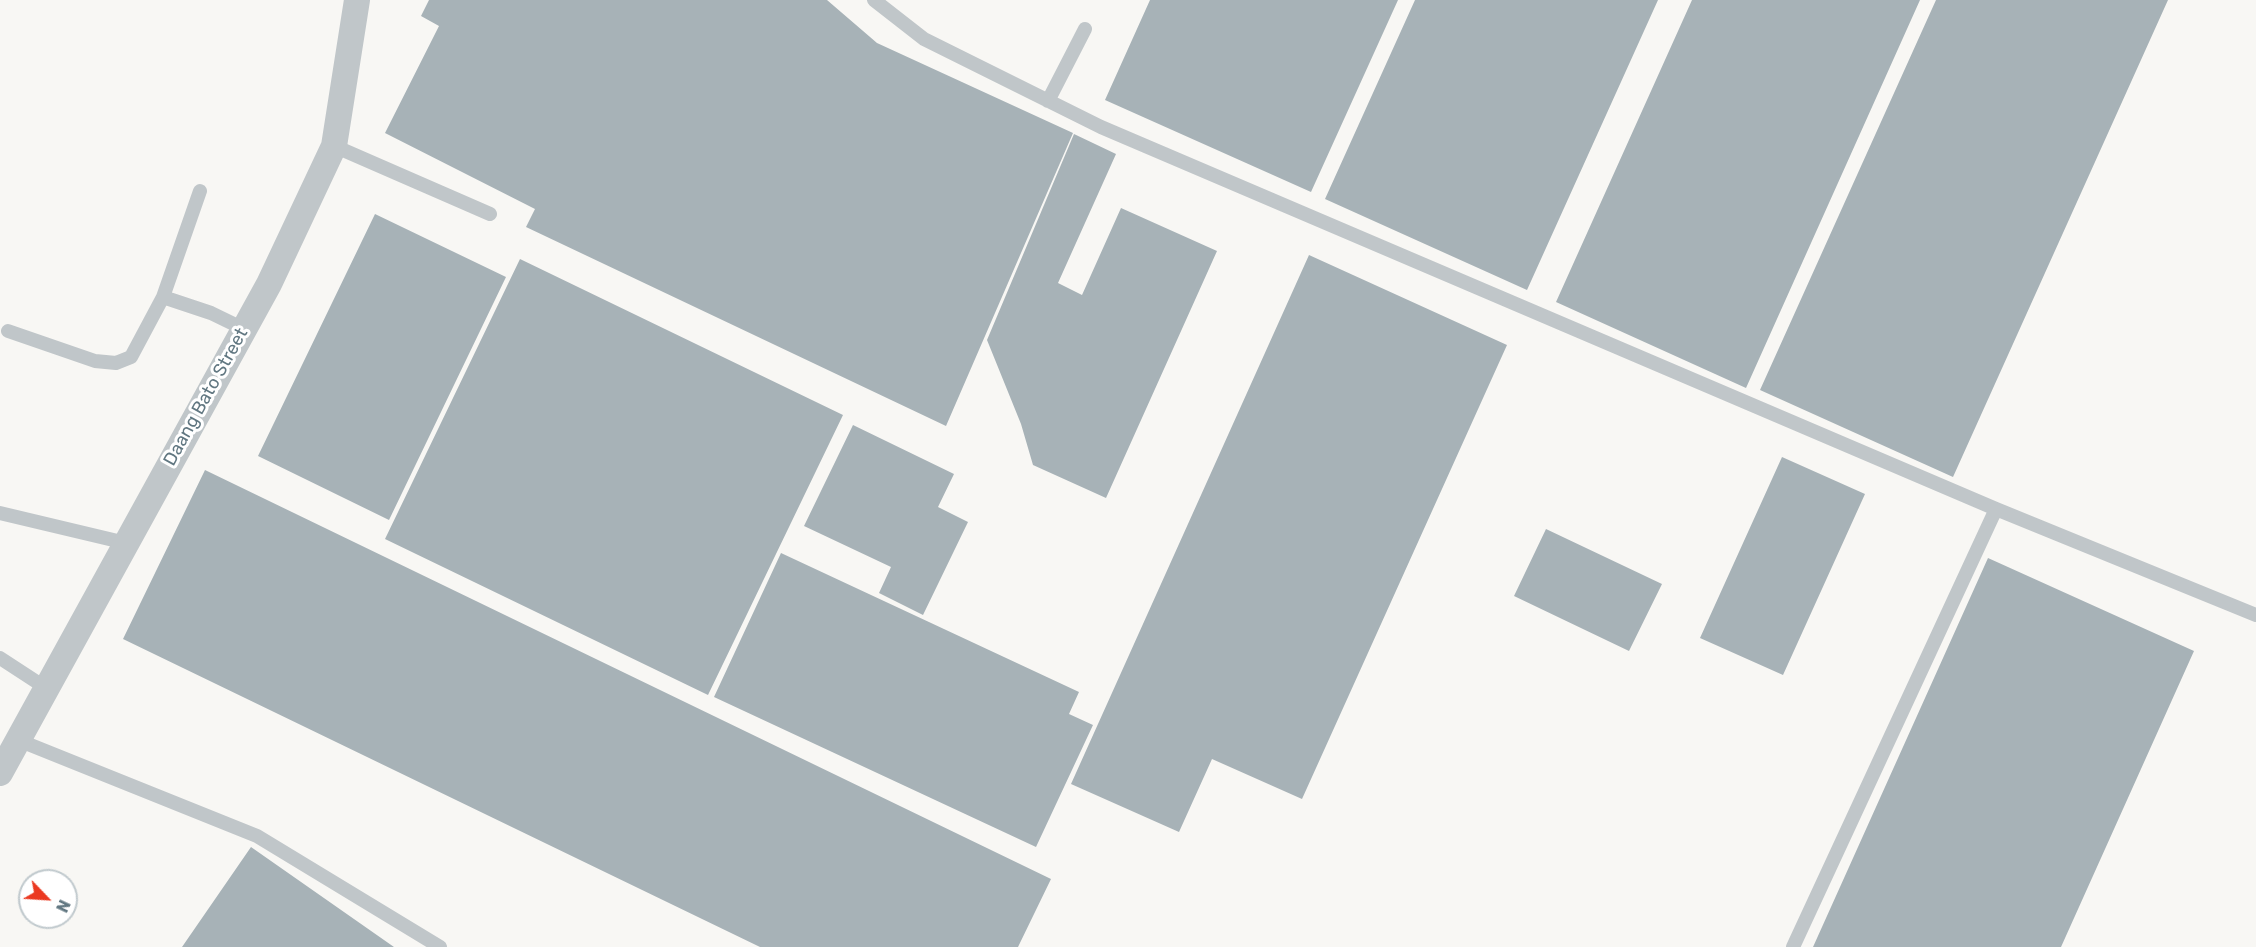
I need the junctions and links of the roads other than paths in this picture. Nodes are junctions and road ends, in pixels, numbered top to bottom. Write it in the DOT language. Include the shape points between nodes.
graph roads {
  1 [pos="357,0"];
  2 [pos="874,0"];
  3 [pos="1085,29"];
  4 [pos="1048,101"];
  5 [pos="334,146"];
  6 [pos="200,192"];
  7 [pos="490,214"];
  8 [pos="163,297"];
  9 [pos="244,329"];
  10 [pos="8,331"];
  11 [pos="1996,509"];
  12 [pos="0,513"];
  13 [pos="126,543"];
  14 [pos="2256,615"];
  15 [pos="0,658"];
  16 [pos="46,688"];
  17 [pos="18,740"];
  18 [pos="2,765"];
  19 [pos="440,947"];
  20 [pos="1793,947"];
  1 -- 5 [label="street, Daang Bato Street"];
  2 -- 4 [label="lane" via="924,39"];
  3 -- 4 [label="lane"];
  4 -- 11 [label="lane" via="1101,128"];
  5 -- 7 [label="lane"];
  5 -- 9 [label="street, Daang Bato Street"];
  6 -- 8 [label="lane"];
  8 -- 9 [label="lane"];
  8 -- 10 [label="lane" via="131,357 116,363 95,362"];
  9 -- 13 [label="street, Daang Bato Street"];
  11 -- 14 [label="lane"];
  11 -- 20 [label="lane"];
  12 -- 13 [label="lane"];
  13 -- 16 [label="street, Daang Bato Street"];
  15 -- 16 [label="lane"];
  16 -- 17 [label="street, Daang Bato Street"];
  17 -- 18 [label="street, Daang Bato Street"];
  17 -- 19 [label="lane" via="257,836"];
}
